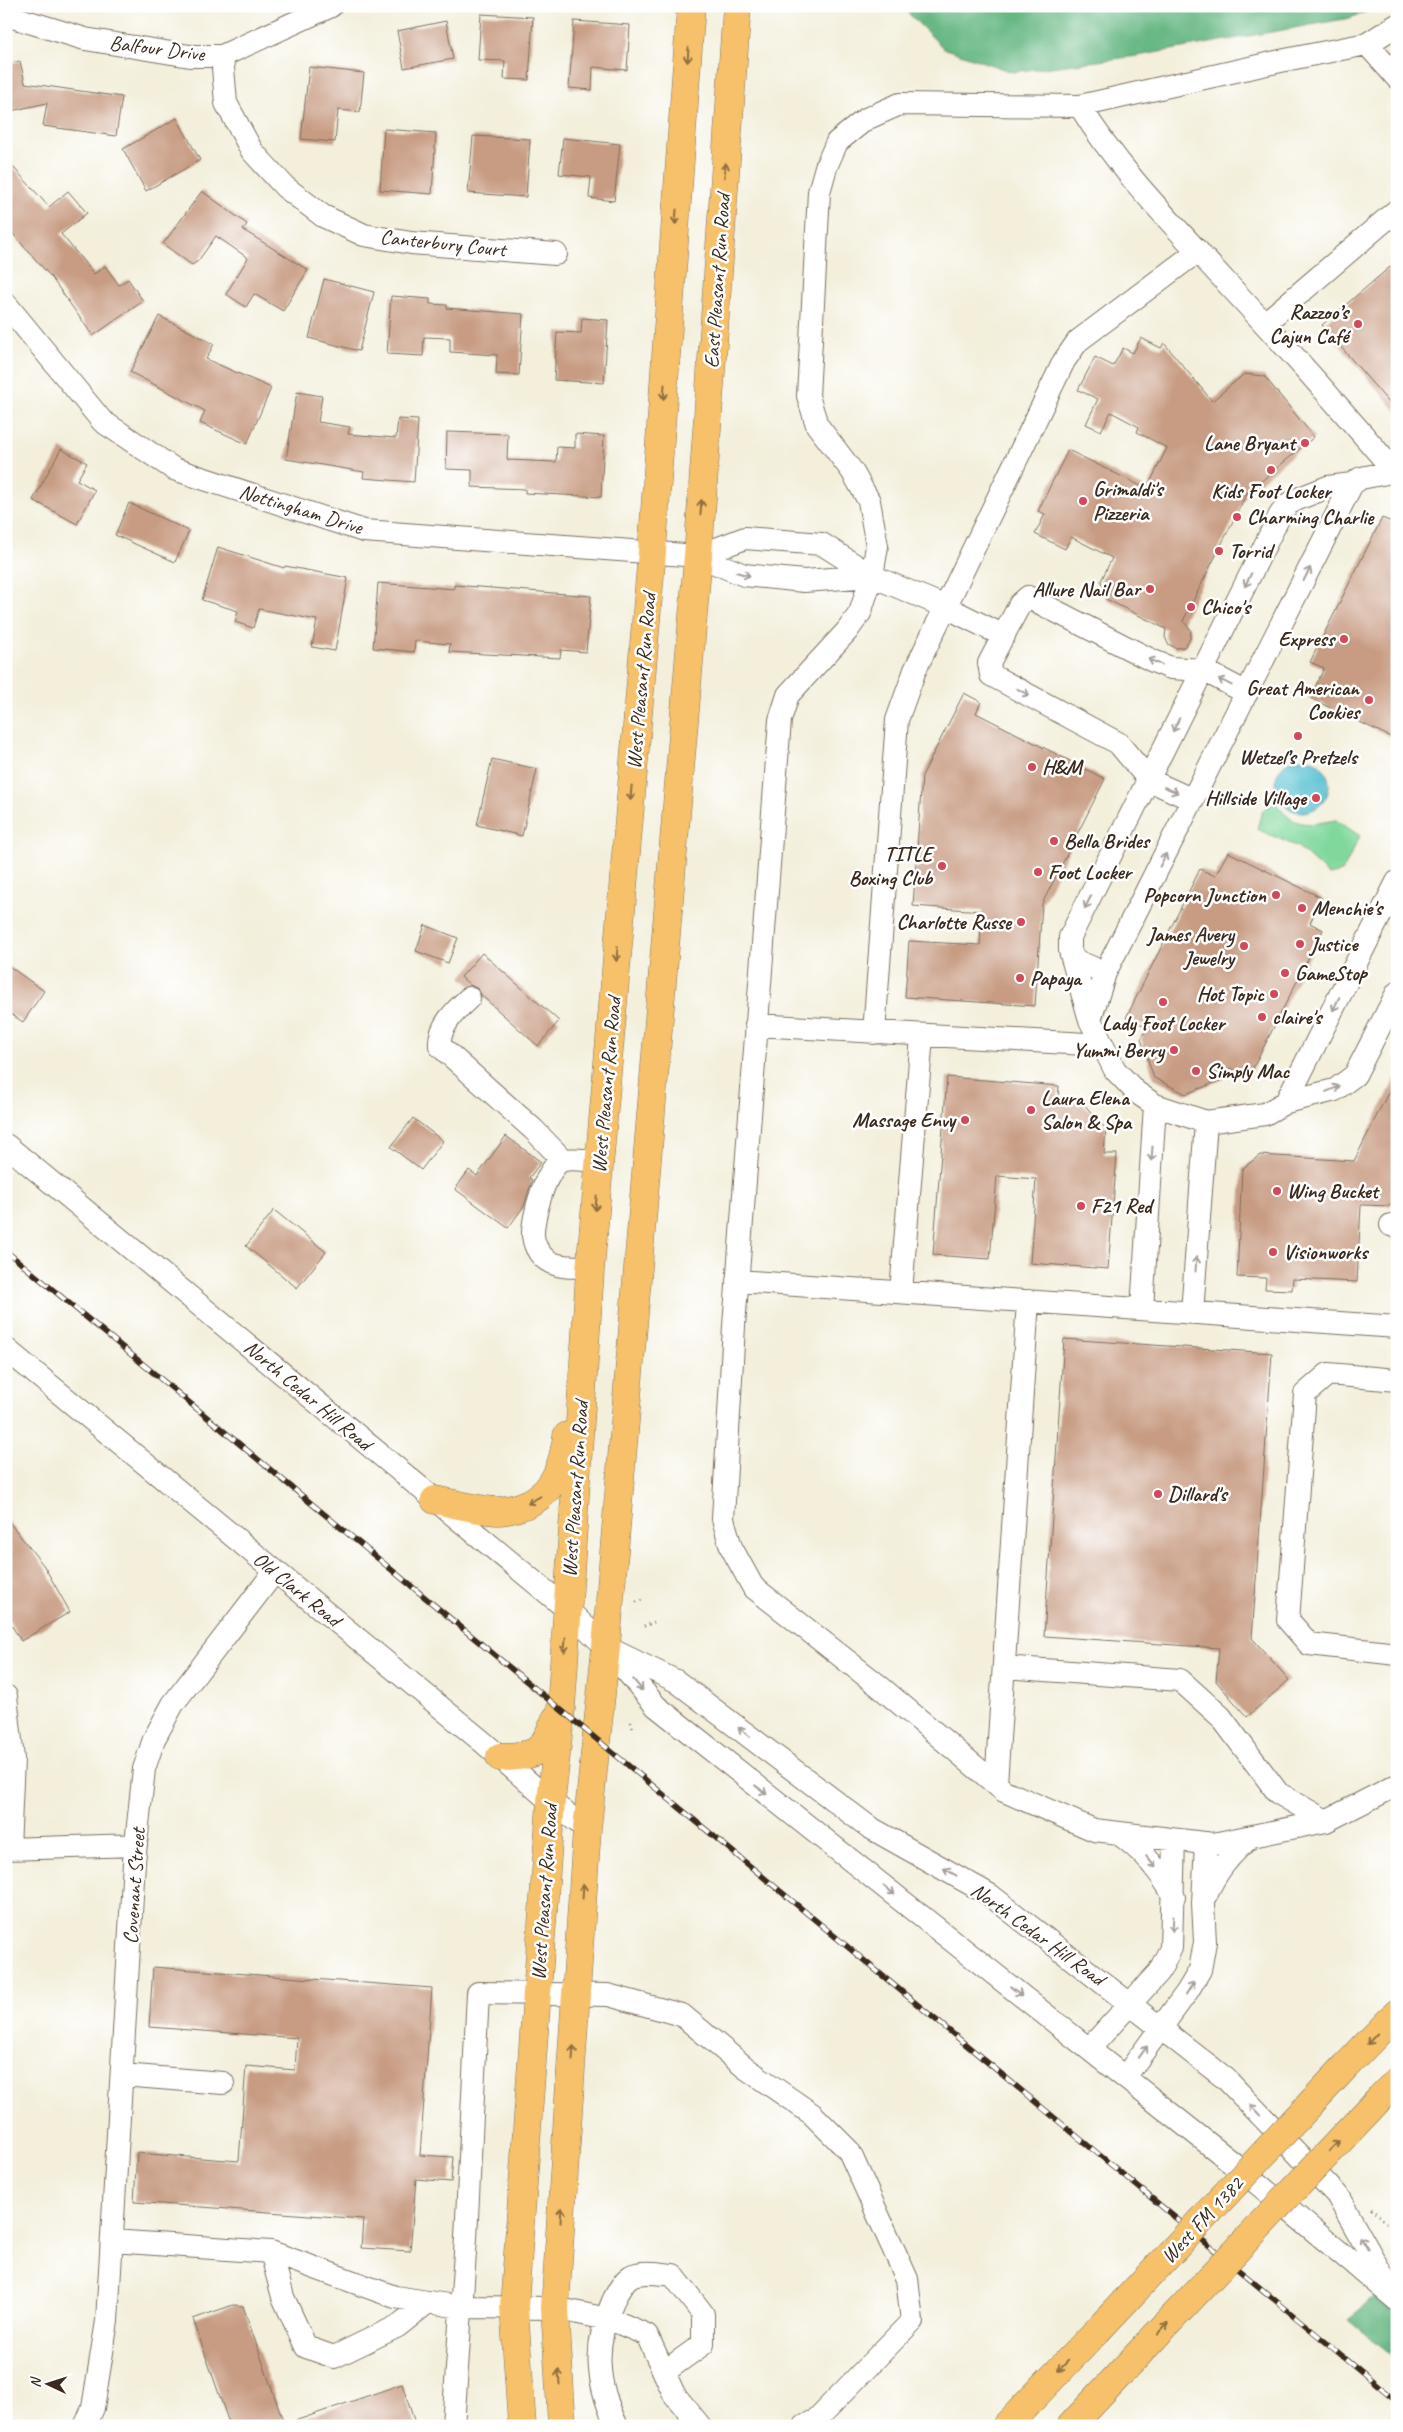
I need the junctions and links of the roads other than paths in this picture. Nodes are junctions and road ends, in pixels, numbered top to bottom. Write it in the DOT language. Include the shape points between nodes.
graph roads {
  1 [pos="331,6"];
  2 [pos="691,6"];
  3 [pos="737,6"];
  4 [pos="6,15"];
  5 [pos="1397,25"];
  6 [pos="1367,44"];
  7 [pos="222,56"];
  8 [pos="1397,78"];
  9 [pos="1080,106"];
  10 [pos="1397,210"];
  11 [pos="1198,251"];
  12 [pos="556,254"];
  13 [pos="6,304"];
  14 [pos="1265,323"];
  15 [pos="1395,471"];
  16 [pos="1352,484"];
  17 [pos="652,552"];
  18 [pos="698,556"];
  19 [pos="872,576"];
  20 [pos="946,607"];
  21 [pos="1004,636"];
  22 [pos="1203,670"];
  23 [pos="1247,693"];
  24 [pos="1149,780"];
  25 [pos="1194,800"];
  26 [pos="1397,882"];
  27 [pos="1070,950"];
  28 [pos="1105,973"];
  29 [pos="1397,993"];
  30 [pos="469,998"];
  31 [pos="1090,1020"];
  32 [pos="756,1025"];
  33 [pos="874,1033"];
  34 [pos="922,1036"];
  35 [pos="1103,1045"];
  36 [pos="1286,1102"];
  37 [pos="1155,1105"];
  38 [pos="1206,1122"];
  39 [pos="6,1145"];
  40 [pos="563,1160"];
  41 [pos="599,1161"];
  42 [pos="590,1269"];
  43 [pos="737,1281"];
  44 [pos="901,1292"];
  45 [pos="1028,1301"];
  46 [pos="1142,1309"];
  47 [pos="1192,1313"];
  48 [pos="1397,1327"];
  49 [pos="6,1349"];
  50 [pos="1397,1380"];
  51 [pos="435,1500"];
  52 [pos="275,1571"];
  53 [pos="567,1609"];
  54 [pos="606,1647"];
  55 [pos="1397,1654"];
  56 [pos="1004,1666"];
  57 [pos="6,1696"];
  58 [pos="561,1708"];
  59 [pos="8,1734"];
  60 [pos="500,1757"];
  61 [pos="996,1784"];
  62 [pos="1397,1785"];
  63 [pos="551,1802"];
  64 [pos="1326,1821"];
  65 [pos="587,1829"];
  66 [pos="1118,1833"];
  67 [pos="1252,1836"];
  68 [pos="1174,1840"];
  69 [pos="1206,1843"];
  70 [pos="136,1845"];
  71 [pos="8,1849"];
  72 [pos="1174,1899"];
  73 [pos="1203,1903"];
  74 [pos="537,1995"];
  75 [pos="577,1995"];
  76 [pos="1131,2004"];
  77 [pos="1397,2012"];
  78 [pos="1162,2027"];
  79 [pos="1089,2049"];
  80 [pos="122,2076"];
  81 [pos="1125,2077"];
  82 [pos="223,2082"];
  83 [pos="1389,2089"];
  84 [pos="112,2241"];
  85 [pos="271,2252"];
  86 [pos="1397,2300"];
  87 [pos="428,2302"];
  88 [pos="461,2307"];
  89 [pos="514,2307"];
  90 [pos="555,2308"];
  91 [pos="605,2318"];
  92 [pos="664,2372"];
  93 [pos="84,2426"];
  94 [pos="453,2426"];
  95 [pos="522,2426"];
  96 [pos="562,2426"];
  97 [pos="617,2426"];
  98 [pos="700,2426"];
  99 [pos="805,2426"];
  100 [pos="1006,2426"];
  101 [pos="1071,2426"];
  1 -- 7 [label="street, Balfour Drive"];
  2 -- 17 [label="main road, one-way"];
  18 -- 3 [label="main road, East Pleasant Run Road, one-way"];
  4 -- 7 [label="street, Balfour Drive" via="85,39 190,56"];
  5 -- 6 [label="street"];
  6 -- 8 [label="street"];
  6 -- 9 [label="street"];
  7 -- 12 [label="street, Canterbury Court" via="226,103 252,151 285,186 323,216 364,235"];
  9 -- 11 [label="street" via="1096,133"];
  9 -- 19 [label="street" via="900,104 866,119 837,142 819,192 808,396 817,424 852,471 869,501 877,546"];
  10 -- 14 [label="street"];
  11 -- 14 [label="street"];
  11 -- 20 [label="street" via="1078,341 1064,361"];
  13 -- 17 [label="street, Nottingham Drive" via="102,421 174,469 364,531"];
  14 -- 15 [label="street"];
  15 -- 16 [label="street" via="1361,478"];
  16 -- 22 [label="street, one-way" via="1328,487 1288,504"];
  23 -- 16 [label="street, one-way"];
  17 -- 18 [label="street, Nottingham Drive"];
  17 -- 41 [label="main road, West Pleasant Run Road, one-way"];
  18 -- 19 [label="street, one-way" via="744,576 804,580"];
  18 -- 19 [label="street" via="744,538 822,544"];
  18 -- 54 [label="main road, West Pleasant Run Road"];
  19 -- 20 [label="street"];
  19 -- 32 [label="street" via="860,613 788,695 780,720"];
  20 -- 21 [label="street"];
  20 -- 33 [label="street" via="915,670 897,720"];
  22 -- 21 [label="street, one-way" via="1171,668 1153,661 1028,597 1020,604"];
  21 -- 24 [label="street, one-way" via="989,663 990,675 1118,743"];
  23 -- 22 [label="street, one-way"];
  22 -- 24 [label="street, one-way"];
  23 -- 25 [label="street"];
  24 -- 25 [label="street, one-way"];
  24 -- 27 [label="street, one-way" via="1070,937"];
  28 -- 25 [label="street, one-way"];
  26 -- 36 [label="street, one-way"];
  27 -- 28 [label="street" via="1074,960"];
  27 -- 31 [label="street"];
  28 -- 31 [label="street"];
  36 -- 29 [label="street, one-way" via="1334,1090 1355,1075"];
  30 -- 40 [label="street" via="454,1012 439,1038 440,1046"];
  31 -- 35 [label="street"];
  32 -- 33 [label="street"];
  32 -- 43 [label="street"];
  33 -- 34 [label="street"];
  34 -- 35 [label="street"];
  34 -- 44 [label="street"];
  35 -- 37 [label="street" via="1115,1070 1136,1092"];
  36 -- 38 [label="street" via="1265,1114"];
  37 -- 38 [label="street"];
  37 -- 46 [label="street, one-way"];
  47 -- 38 [label="street, one-way"];
  39 -- 51 [label="street, North Cedar Hill Road"];
  40 -- 41 [label="street"];
  40 -- 42 [label="street" via="551,1170 543,1187 533,1235 544,1258 567,1267"];
  41 -- 42 [label="main road, West Pleasant Run Road, one-way"];
  42 -- 51 [label="main road, one-way" via="564,1456 548,1492 528,1504 498,1511"];
  42 -- 53 [label="main road, West Pleasant Run Road"];
  43 -- 44 [label="street"];
  43 -- 61 [label="street" via="723,1519 731,1547 753,1587"];
  44 -- 45 [label="street"];
  45 -- 46 [label="street"];
  45 -- 56 [label="street"];
  46 -- 47 [label="street"];
  47 -- 48 [label="street"];
  49 -- 52 [label="street, Old Clark Road"];
  50 -- 55 [label="street" via="1328,1374 1305,1394 1288,1620 1309,1644"];
  51 -- 53 [label="street, North Cedar Hill Road"];
  52 -- 60 [label="street, Old Clark Road"];
  52 -- 70 [label="street, Covenant Street" via="173,1704 154,1739 144,1769"];
  53 -- 54 [label="street, North Cedar Hill Road"];
  53 -- 58 [label="main road, West Pleasant Run Road, one-way"];
  54 -- 65 [label="main road, West Pleasant Run Road"];
  76 -- 54 [label="street, North Cedar Hill Road, one-way" via="990,1895 869,1827 676,1681"];
  54 -- 79 [label="street, North Cedar Hill Road, one-way" via="656,1706"];
  56 -- 61 [label="street"];
  56 -- 64 [label="street" via="1180,1680 1221,1717 1278,1793"];
  57 -- 59 [label="street"];
  58 -- 60 [label="main road" via="544,1745 529,1756"];
  58 -- 63 [label="main road, West Pleasant Run Road"];
  59 -- 71 [label="street" via="13,1759"];
  60 -- 63 [label="street, Old Clark Road"];
  61 -- 66 [label="street" via="1004,1791 1094,1830"];
  62 -- 64 [label="street"];
  63 -- 65 [label="street, Old Clark Road"];
  63 -- 74 [label="main road, West Pleasant Run Road"];
  64 -- 67 [label="street"];
  75 -- 65 [label="main road, West Pleasant Run Road, one-way"];
  66 -- 68 [label="street"];
  66 -- 72 [label="street, one-way" via="1144,1853"];
  67 -- 69 [label="street"];
  67 -- 73 [label="street" via="1220,1868"];
  68 -- 69 [label="street"];
  68 -- 72 [label="street"];
  69 -- 73 [label="street"];
  70 -- 71 [label="street"];
  70 -- 80 [label="street, Covenant Street"];
  72 -- 76 [label="street, one-way" via="1171,1948 1159,1972"];
  78 -- 73 [label="street, one-way" via="1200,1970 1205,1942"];
  74 -- 75 [label="street"];
  74 -- 88 [label="street" via="478,1993"];
  74 -- 89 [label="main road, West Pleasant Run Road"];
  90 -- 75 [label="main road, West Pleasant Run Road, one-way"];
  75 -- 99 [label="street" via="608,1995 682,2015 747,2069 812,2114 849,2151 907,2279 912,2321 816,2420"];
  76 -- 78 [label="street, North Cedar Hill Road"];
  76 -- 79 [label="street"];
  77 -- 100 [label="main road, West FM 1382, one-way, bridge"];
  81 -- 78 [label="street, one-way"];
  86 -- 78 [label="street, North Cedar Hill Road, one-way" via="1337,2195 1226,2079"];
  79 -- 81 [label="street, North Cedar Hill Road"];
  80 -- 82 [label="street"];
  80 -- 84 [label="street, Covenant Street"];
  81 -- 86 [label="street, North Cedar Hill Road"];
  101 -- 83 [label="main road, one-way, bridge"];
  84 -- 85 [label="street"];
  84 -- 93 [label="street, Covenant Street" via="107,2321 93,2408"];
  85 -- 87 [label="street" via="395,2297"];
  85 -- 87 [label="street" via="283,2297 306,2347 334,2357 398,2326"];
  87 -- 88 [label="street"];
  88 -- 89 [label="street"];
  88 -- 94 [label="street"];
  89 -- 90 [label="street"];
  89 -- 95 [label="main road, West Pleasant Run Road"];
  90 -- 91 [label="street"];
  96 -- 90 [label="main road, West Pleasant Run Road, one-way"];
  91 -- 92 [label="street" via="646,2335"];
  91 -- 92 [label="street" via="618,2290 631,2276 648,2273 673,2275 703,2314 703,2344"];
  91 -- 97 [label="street" via="599,2354 600,2383 606,2405"];
  92 -- 98 [label="street" via="674,2394"];
}
